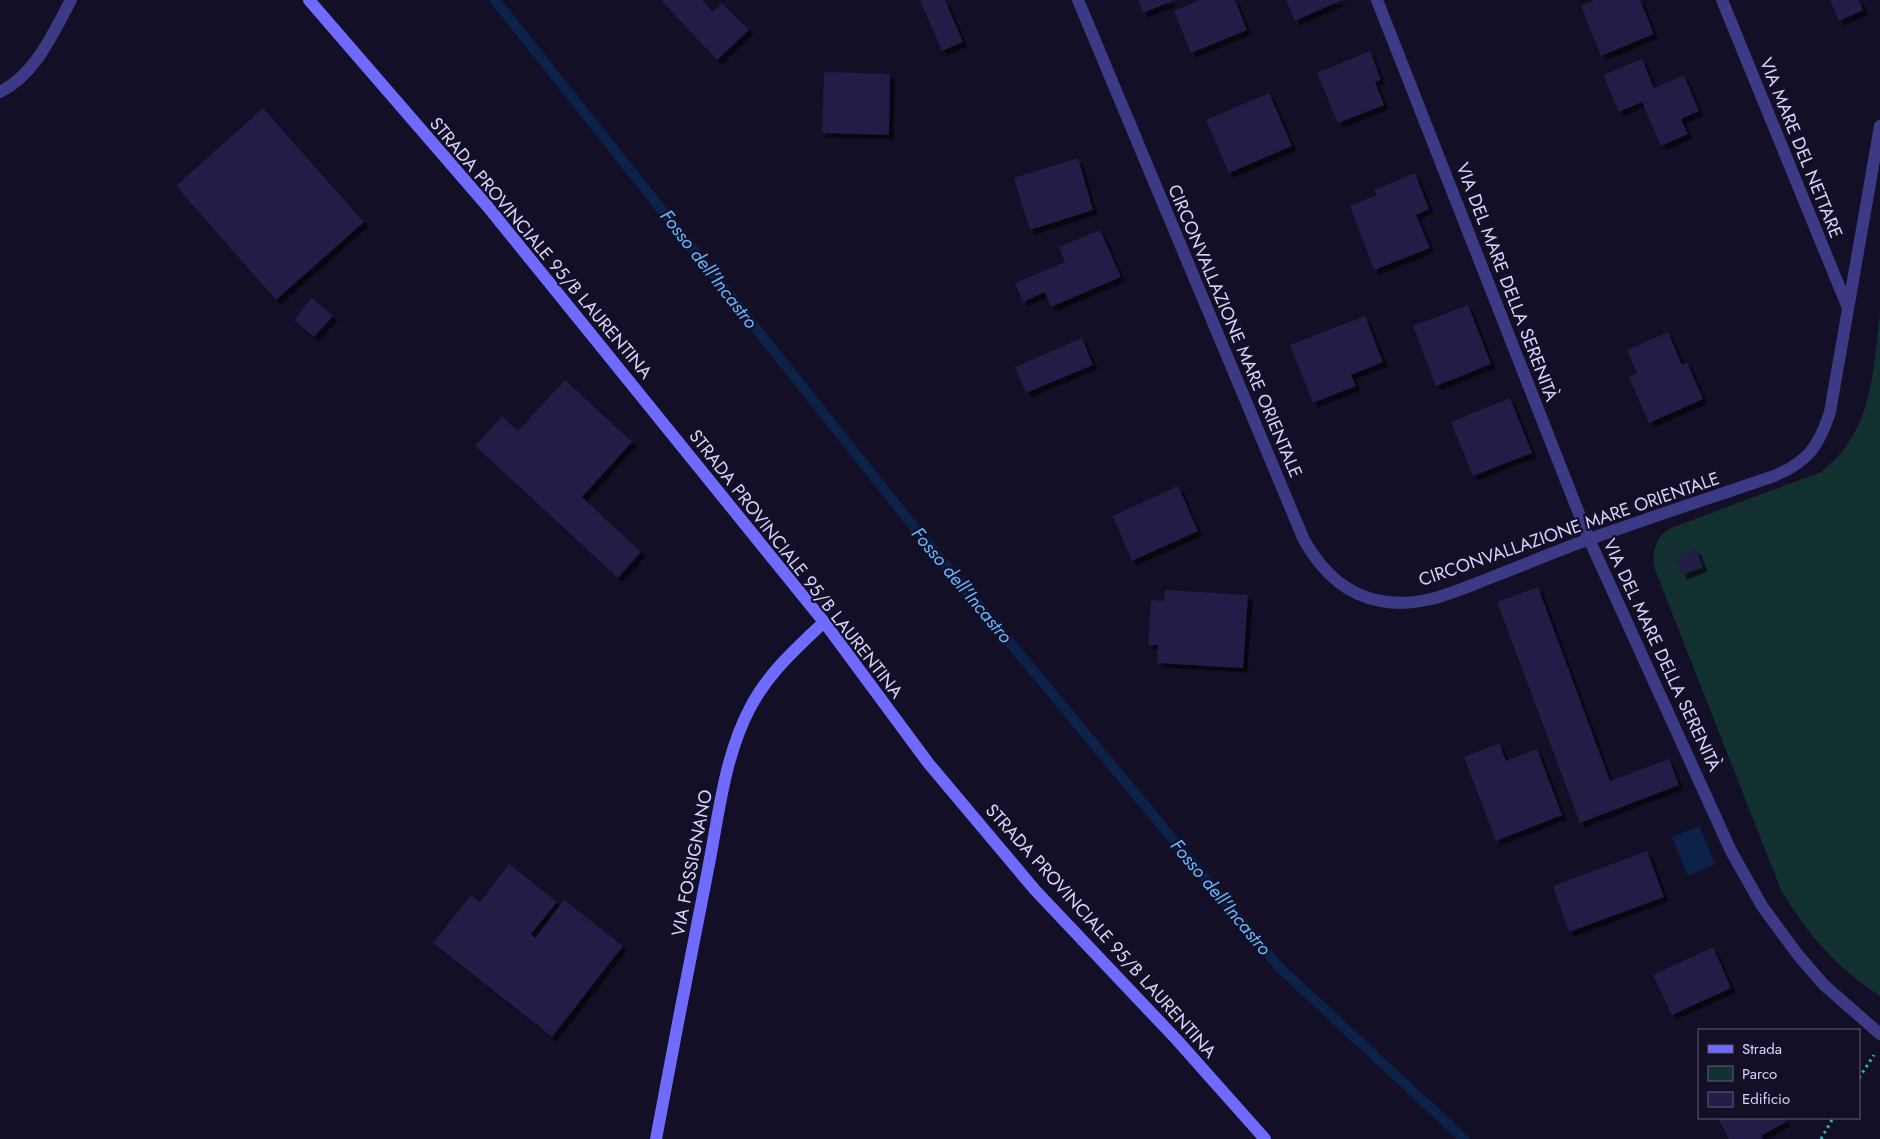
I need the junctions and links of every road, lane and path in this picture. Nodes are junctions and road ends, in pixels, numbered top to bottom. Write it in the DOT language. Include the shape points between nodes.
graph roads {
  1 [pos="70,0"];
  2 [pos="309,0"];
  3 [pos="1078,0"];
  4 [pos="1377,0"];
  5 [pos="1722,0"];
  6 [pos="0,92"];
  7 [pos="1880,126"];
  8 [pos="1848,308"];
  9 [pos="1589,539"];
  10 [pos="824,622"];
  11 [pos="1880,1034"];
  12 [pos="1875,1054"];
  13 [pos="1860,1076"];
  14 [pos="1832,1119"];
  15 [pos="656,1139"];
  16 [pos="1266,1139"];
  17 [pos="1821,1139"];
  1 -- 6 [label="street" via="43,51"];
  2 -- 10 [label="main road, STRADA PROVINCIALE 95/B LAURENTINA" via="488,207"];
  3 -- 9 [label="street, CIRCONVALLAZIONE MARE ORIENTALE" via="1296,523 1321,566 1343,586 1368,598 1382,602 1413,602 1451,593"];
  4 -- 9 [label="street, VIA DEL MARE DELLA SERENITÀ"];
  5 -- 8 [label="street, VIA MARE DEL NETTARE"];
  7 -- 8 [label="street, CIRCONVALLAZIONE MARE ORIENTALE"];
  8 -- 9 [label="street, CIRCONVALLAZIONE MARE ORIENTALE" via="1828,419 1822,436 1800,463 1774,476"];
  9 -- 11 [label="street, VIA DEL MARE DELLA SERENITÀ" via="1751,888 1785,940 1809,969"];
  10 -- 15 [label="main road, VIA FOSSIGNANO" via="775,669 749,709 737,738"];
  10 -- 16 [label="main road, STRADA PROVINCIALE 95/B LAURENTINA" via="929,764 1023,876"];
  12 -- 13 [label="path"];
  14 -- 17 [label="path"];
}
